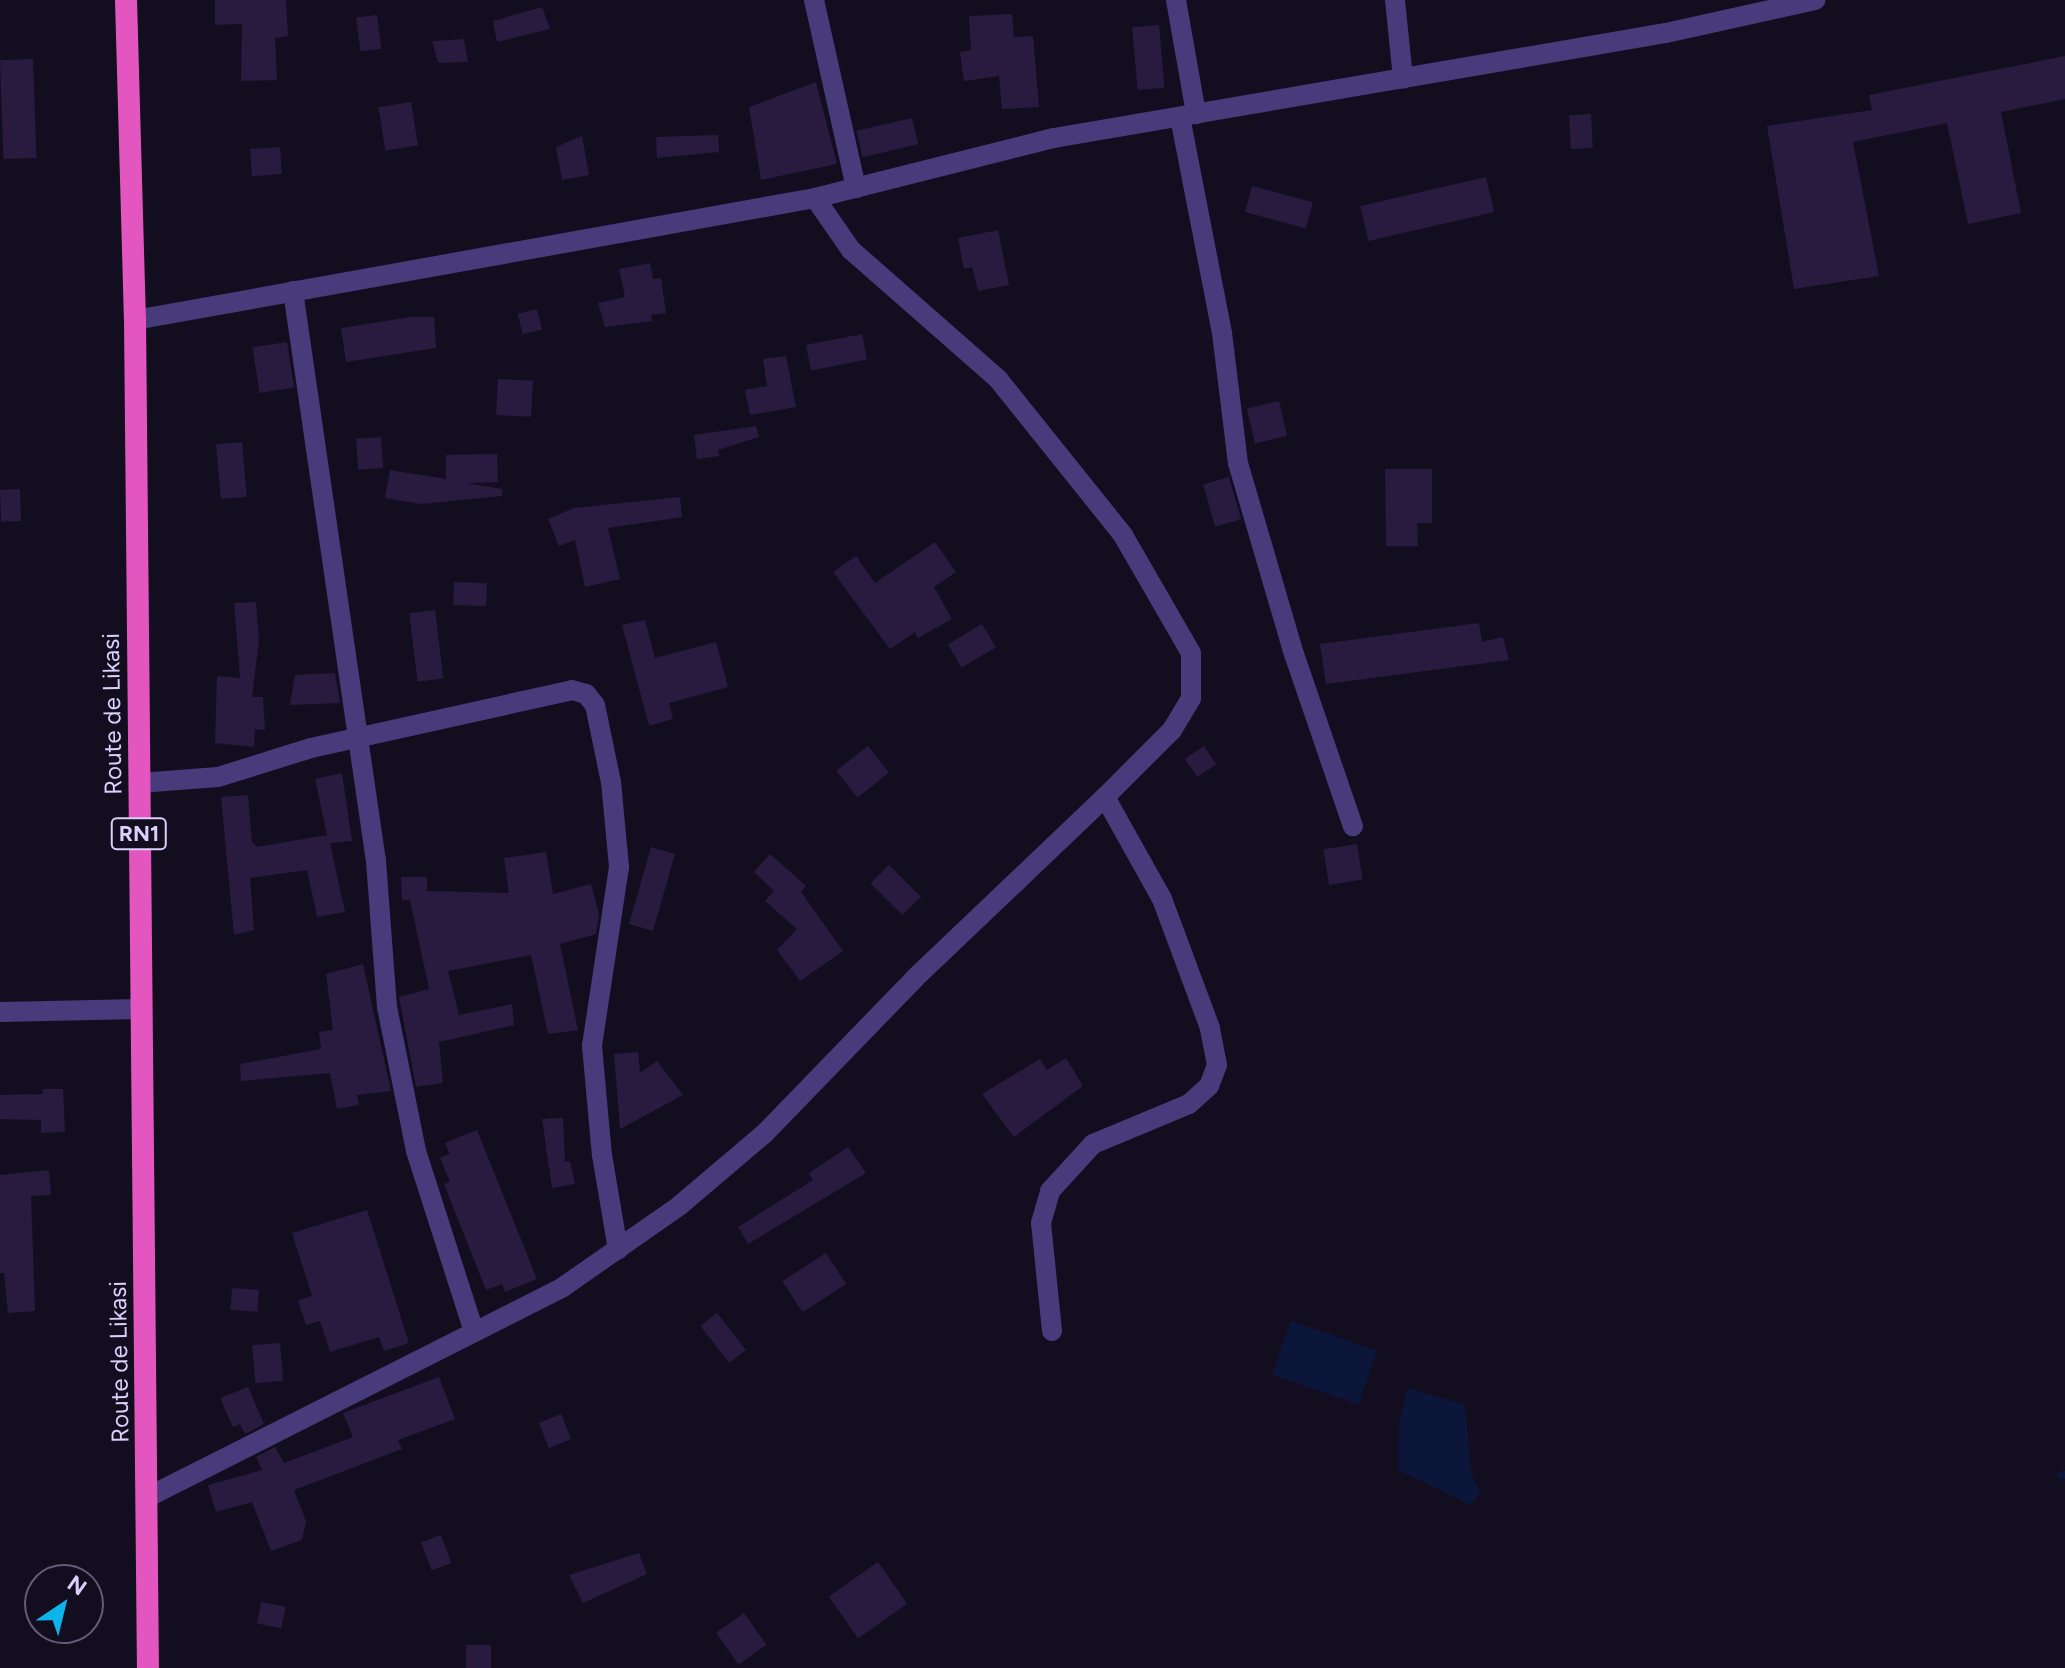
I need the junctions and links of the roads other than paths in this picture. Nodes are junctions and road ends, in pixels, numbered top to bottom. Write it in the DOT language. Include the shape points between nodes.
graph roads {
  1 [pos="126,0"];
  2 [pos="814,0"];
  3 [pos="1176,0"];
  4 [pos="1395,0"];
  5 [pos="1815,0"];
  6 [pos="1403,79"];
  7 [pos="1188,115"];
  8 [pos="856,188"];
  9 [pos="815,198"];
  10 [pos="293,291"];
  11 [pos="135,320"];
  12 [pos="360,738"];
  13 [pos="139,783"];
  14 [pos="1105,797"];
  15 [pos="1353,826"];
  16 [pos="141,1009"];
  17 [pos="0,1012"];
  18 [pos="618,1250"];
  19 [pos="1052,1331"];
  20 [pos="474,1332"];
  21 [pos="146,1498"];
  22 [pos="148,1668"];
  1 -- 11 [label="highway, Route de Likasi / RN1"];
  2 -- 8 [label="street"];
  3 -- 7 [label="street"];
  4 -- 6 [label="street"];
  5 -- 6 [label="street" via="1666,33"];
  6 -- 7 [label="street"];
  7 -- 8 [label="street" via="1054,138"];
  7 -- 15 [label="street" via="1238,463 1294,654"];
  8 -- 9 [label="street"];
  9 -- 10 [label="street"];
  9 -- 14 [label="street" via="851,250 998,379 1047,436 1123,535 1191,653 1191,698 1172,730"];
  10 -- 11 [label="street"];
  10 -- 12 [label="street"];
  11 -- 13 [label="highway, Route de Likasi / RN1"];
  12 -- 13 [label="street" via="218,777"];
  12 -- 18 [label="street" via="572,690 586,694 595,705 611,782 619,867 592,1046"];
  12 -- 20 [label="street" via="387,1007 416,1151"];
  13 -- 16 [label="highway, Route de Likasi / RN1"];
  14 -- 18 [label="street" via="915,978 764,1134"];
  14 -- 19 [label="street" via="1162,899 1210,1028 1217,1065 1209,1086 1189,1104 1093,1144 1050,1191 1041,1223"];
  16 -- 17 [label="street"];
  16 -- 21 [label="highway, Route de Likasi / RN1"];
  18 -- 20 [label="street" via="563,1287"];
  20 -- 21 [label="street"];
  21 -- 22 [label="highway, Route de Likasi / RN1"];
}
